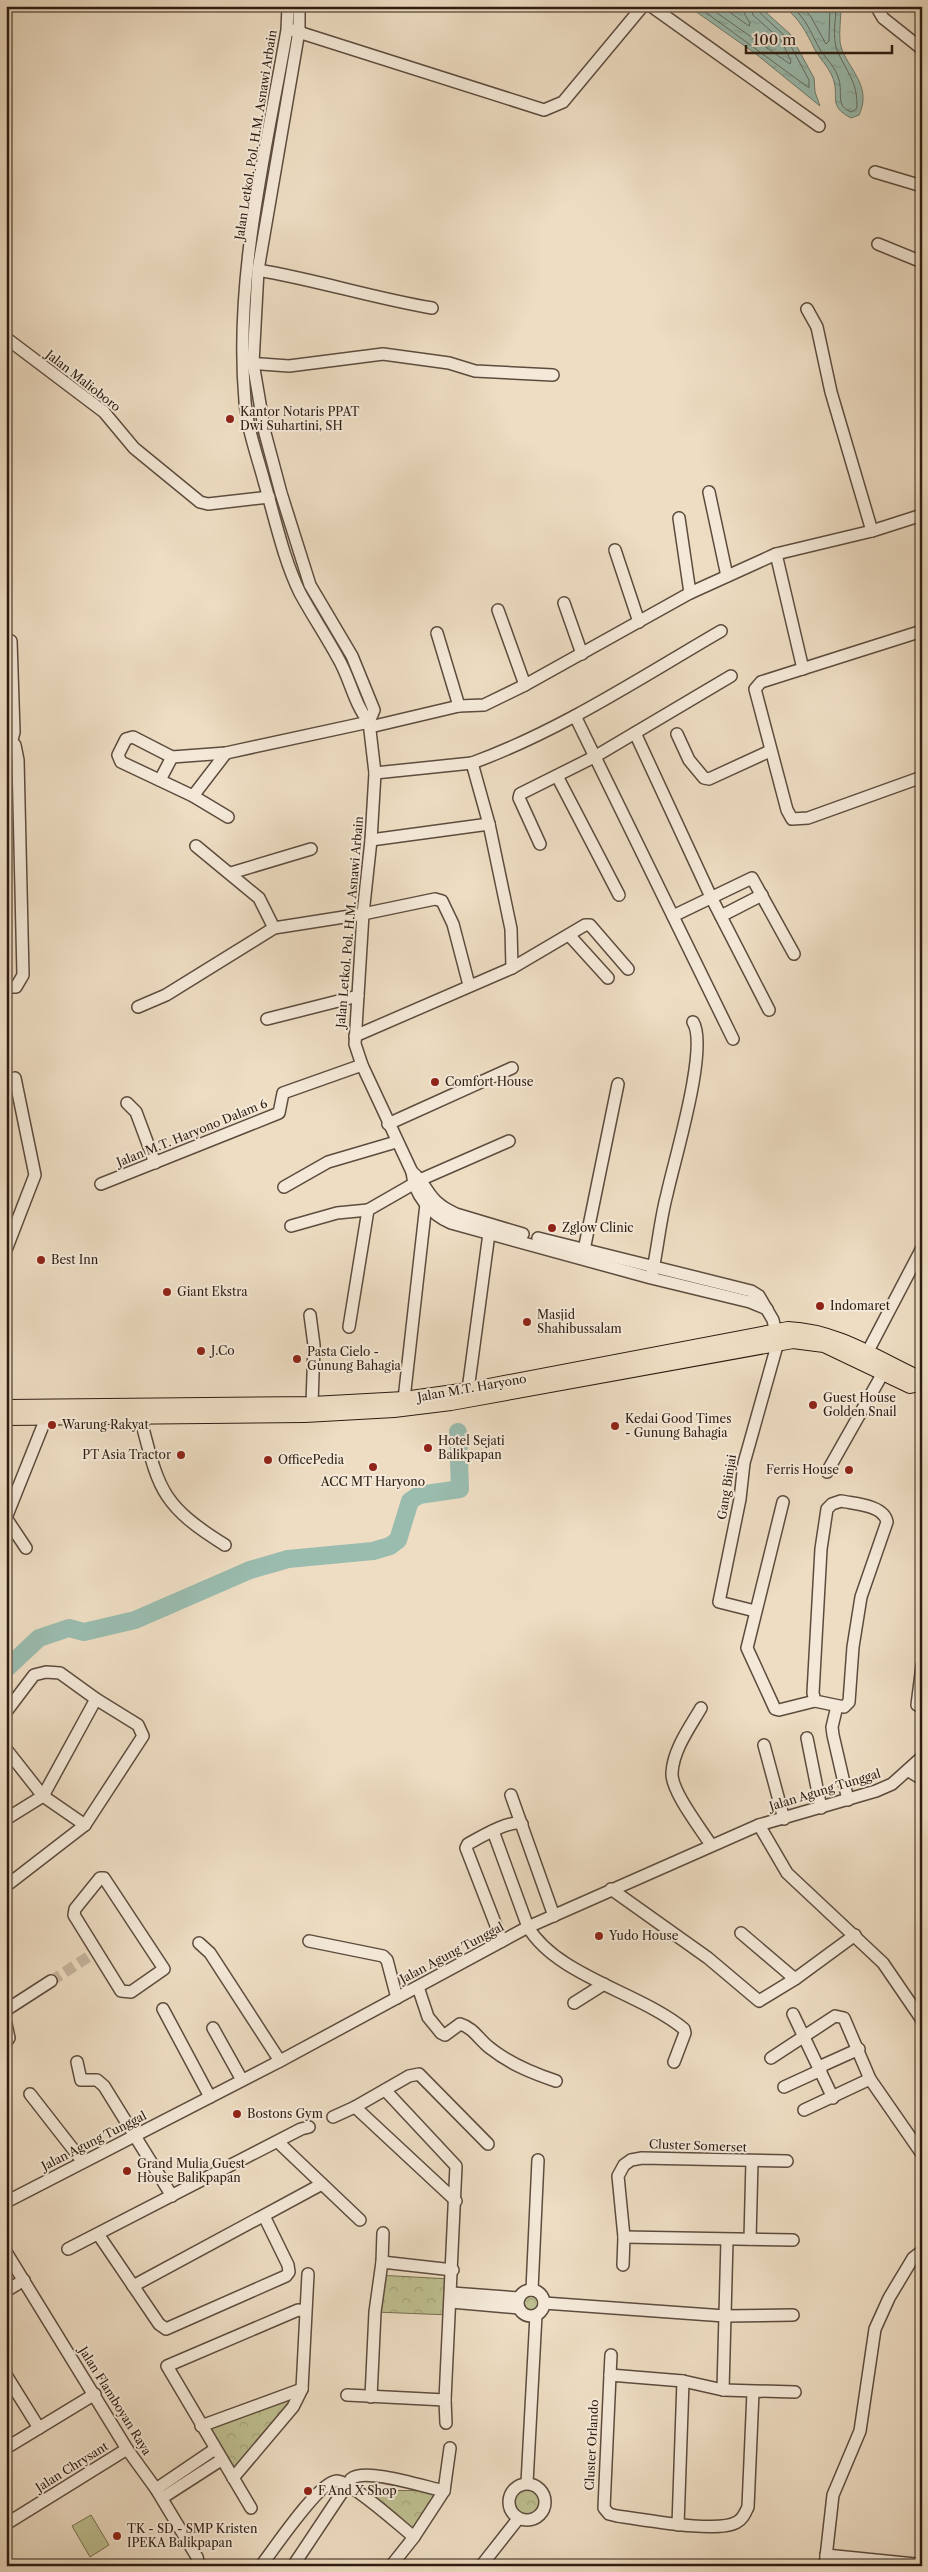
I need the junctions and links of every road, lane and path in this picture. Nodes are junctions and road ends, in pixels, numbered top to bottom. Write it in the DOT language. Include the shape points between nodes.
graph roads {
  1 [pos="288,6"];
  2 [pos="299,6"];
  3 [pos="646,6"];
  4 [pos="651,6"];
  5 [pos="876,6"];
  6 [pos="293,31"];
  7 [pos="922,49"];
  8 [pos="819,126"];
  9 [pos="874,172"];
  10 [pos="922,186"];
  11 [pos="878,244"];
  12 [pos="922,262"];
  13 [pos="258,270"];
  14 [pos="432,308"];
  15 [pos="807,309"];
  16 [pos="6,338"];
  17 [pos="249,363"];
  18 [pos="553,375"];
  19 [pos="709,492"];
  20 [pos="269,497"];
  21 [pos="922,515"];
  22 [pos="679,518"];
  23 [pos="872,531"];
  24 [pos="615,550"];
  25 [pos="776,554"];
  26 [pos="727,576"];
  27 [pos="690,593"];
  28 [pos="564,603"];
  29 [pos="498,610"];
  30 [pos="639,622"];
  31 [pos="721,631"];
  32 [pos="922,631"];
  33 [pos="437,633"];
  34 [pos="11,641"];
  35 [pos="582,654"];
  36 [pos="803,669"];
  37 [pos="731,676"];
  38 [pos="525,685"];
  39 [pos="459,706"];
  40 [pos="575,716"];
  41 [pos="370,725"];
  42 [pos="635,733"];
  43 [pos="677,734"];
  44 [pos="9,744"];
  45 [pos="770,751"];
  46 [pos="226,753"];
  47 [pos="596,756"];
  48 [pos="172,757"];
  49 [pos="472,763"];
  50 [pos="374,773"];
  51 [pos="557,776"];
  52 [pos="922,777"];
  53 [pos="160,780"];
  54 [pos="193,796"];
  55 [pos="228,817"];
  56 [pos="489,824"];
  57 [pos="371,840"];
  58 [pos="540,844"];
  59 [pos="196,846"];
  60 [pos="311,848"];
  61 [pos="231,873"];
  62 [pos="620,895"];
  63 [pos="762,896"];
  64 [pos="711,897"];
  65 [pos="363,914"];
  66 [pos="673,916"];
  67 [pos="721,916"];
  68 [pos="274,928"];
  69 [pos="569,935"];
  70 [pos="794,954"];
  71 [pos="512,968"];
  72 [pos="628,969"];
  73 [pos="608,978"];
  74 [pos="469,985"];
  75 [pos="6,987"];
  76 [pos="358,996"];
  77 [pos="138,1007"];
  78 [pos="769,1010"];
  79 [pos="267,1019"];
  80 [pos="693,1022"];
  81 [pos="355,1036"];
  82 [pos="733,1039"];
  83 [pos="362,1066"];
  84 [pos="512,1068"];
  85 [pos="15,1078"];
  86 [pos="618,1084"];
  87 [pos="127,1103"];
  88 [pos="388,1124"];
  89 [pos="509,1141"];
  90 [pos="396,1142"];
  91 [pos="155,1163"];
  92 [pos="417,1182"];
  93 [pos="101,1184"];
  94 [pos="284,1187"];
  95 [pos="426,1204"];
  96 [pos="371,1208"];
  97 [pos="291,1226"];
  98 [pos="490,1229"];
  99 [pos="922,1248"];
  100 [pos="6,1250"];
  101 [pos="584,1250"];
  102 [pos="652,1273"];
  103 [pos="310,1315"];
  104 [pos="349,1327"];
  105 [pos="777,1336"];
  106 [pos="867,1353"];
  107 [pos="883,1373"];
  108 [pos="921,1384"];
  109 [pos="461,1394"];
  110 [pos="404,1399"];
  111 [pos="312,1404"];
  112 [pos="6,1407"];
  113 [pos="140,1417"];
  114 [pos="6,1418"];
  115 [pos="46,1418"];
  116 [pos="827,1472"];
  117 [pos="783,1502"];
  118 [pos="6,1518"];
  119 [pos="225,1545"];
  120 [pos="26,1548"];
  121 [pos="755,1611"];
  122 [pos="922,1666"];
  123 [pos="96,1699"];
  124 [pos="815,1701"];
  125 [pos="917,1705"];
  126 [pos="837,1706"];
  127 [pos="701,1708"];
  128 [pos="6,1712"];
  129 [pos="808,1738"];
  130 [pos="764,1745"];
  131 [pos="6,1749"];
  132 [pos="922,1757"];
  133 [pos="909,1771"];
  134 [pos="922,1779"];
  135 [pos="511,1795"];
  136 [pos="43,1796"];
  137 [pos="848,1800"];
  138 [pos="821,1808"];
  139 [pos="6,1819"];
  140 [pos="784,1819"];
  141 [pos="522,1824"];
  142 [pos="85,1825"];
  143 [pos="759,1825"];
  144 [pos="493,1831"];
  145 [pos="711,1845"];
  146 [pos="6,1886"];
  147 [pos="611,1889"];
  148 [pos="554,1916"];
  149 [pos="528,1927"];
  150 [pos="741,1933"];
  151 [pos="855,1935"];
  152 [pos="309,1941"];
  153 [pos="502,1941"];
  154 [pos="199,1943"];
  155 [pos="92,1954"];
  156 [pos="795,1979"];
  157 [pos="51,1982"];
  158 [pos="604,1984"];
  159 [pos="418,1987"];
  160 [pos="397,1998"];
  161 [pos="574,2003"];
  162 [pos="163,2009"];
  163 [pos="6,2010"];
  164 [pos="793,2014"];
  165 [pos="922,2020"];
  166 [pos="6,2024"];
  167 [pos="213,2028"];
  168 [pos="804,2035"];
  169 [pos="7,2041"];
  170 [pos="859,2049"];
  171 [pos="771,2058"];
  172 [pos="280,2061"];
  173 [pos="77,2062"];
  174 [pos="674,2062"];
  175 [pos="820,2069"];
  176 [pos="870,2079"];
  177 [pos="242,2080"];
  178 [pos="556,2081"];
  179 [pos="784,2087"];
  180 [pos="385,2090"];
  181 [pos="30,2094"];
  182 [pos="210,2097"];
  183 [pos="833,2098"];
  184 [pos="355,2107"];
  185 [pos="804,2110"];
  186 [pos="333,2116"];
  187 [pos="309,2127"];
  188 [pos="136,2135"];
  189 [pos="278,2142"];
  190 [pos="488,2144"];
  191 [pos="922,2154"];
  192 [pos="538,2160"];
  193 [pos="752,2161"];
  194 [pos="787,2161"];
  195 [pos="83,2162"];
  196 [pos="322,2184"];
  197 [pos="172,2196"];
  198 [pos="456,2201"];
  199 [pos="6,2202"];
  200 [pos="264,2216"];
  201 [pos="360,2220"];
  202 [pos="383,2233"];
  203 [pos="98,2234"];
  204 [pos="624,2237"];
  205 [pos="727,2240"];
  206 [pos="750,2240"];
  207 [pos="793,2240"];
  208 [pos="68,2249"];
  209 [pos="922,2251"];
  210 [pos="6,2252"];
  211 [pos="382,2262"];
  212 [pos="623,2265"];
  213 [pos="453,2270"];
  214 [pos="308,2274"];
  215 [pos="24,2280"];
  216 [pos="133,2286"];
  217 [pos="532,2290"];
  218 [pos="6,2291"];
  219 [pos="451,2297"];
  220 [pos="519,2303"];
  221 [pos="544,2303"];
  222 [pos="304,2312"];
  223 [pos="536,2315"];
  224 [pos="793,2315"];
  225 [pos="726,2316"];
  226 [pos="610,2355"];
  227 [pos="610,2376"];
  228 [pos="8,2380"];
  229 [pos="684,2381"];
  230 [pos="302,2389"];
  231 [pos="723,2390"];
  232 [pos="753,2392"];
  233 [pos="795,2392"];
  234 [pos="95,2394"];
  235 [pos="347,2395"];
  236 [pos="371,2397"];
  237 [pos="445,2400"];
  238 [pos="446,2423"];
  239 [pos="201,2426"];
  240 [pos="39,2428"];
  241 [pos="6,2448"];
  242 [pos="450,2448"];
  243 [pos="127,2449"];
  244 [pos="215,2449"];
  245 [pos="222,2460"];
  246 [pos="233,2478"];
  247 [pos="528,2483"];
  248 [pos="348,2485"];
  249 [pos="444,2491"];
  250 [pos="159,2494"];
  251 [pos="251,2508"];
  252 [pos="518,2519"];
  253 [pos="6,2524"];
  254 [pos="678,2524"];
  255 [pos="414,2538"];
  256 [pos="826,2560"];
  257 [pos="916,2564"];
  258 [pos="199,2566"];
  259 [pos="263,2566"];
  260 [pos="293,2566"];
  261 [pos="391,2566"];
  262 [pos="481,2566"];
  1 -- 6 [label="street, Jalan Letkol. Pol. H.M. Asnawi Arbain"];
  2 -- 6 [label="street, Jalan Letkol. Pol. H.M. Asnawi Arbain"];
  3 -- 6 [label="street" via="563,102 544,110"];
  4 -- 8 [label="street"];
  5 -- 7 [label="street" via="883,18"];
  6 -- 13 [label="street, Jalan Letkol. Pol. H.M. Asnawi Arbain"];
  6 -- 17 [label="street, Jalan Letkol. Pol. H.M. Asnawi Arbain" via="256,205 246,294"];
  9 -- 10 [label="street"];
  11 -- 12 [label="street"];
  13 -- 14 [label="street"];
  13 -- 17 [label="street, Jalan Letkol. Pol. H.M. Asnawi Arbain"];
  15 -- 23 [label="street" via="817,327 831,392"];
  16 -- 20 [label="street, Jalan Malioboro" via="104,412 134,448 200,502 208,504"];
  17 -- 18 [label="street" via="289,366 382,354 448,362 475,371"];
  17 -- 20 [label="street, Jalan Letkol. Pol. H.M. Asnawi Arbain" via="245,402 252,440"];
  17 -- 41 [label="street, Jalan Letkol. Pol. H.M. Asnawi Arbain" via="281,493 310,586 352,656 364,683 374,710"];
  19 -- 26 [label="street"];
  20 -- 41 [label="street, Jalan Letkol. Pol. H.M. Asnawi Arbain" via="299,591 339,660"];
  21 -- 23 [label="street"];
  22 -- 27 [label="street"];
  23 -- 25 [label="street"];
  24 -- 30 [label="street"];
  25 -- 26 [label="street"];
  25 -- 36 [label="street"];
  26 -- 27 [label="street"];
  27 -- 30 [label="street"];
  28 -- 35 [label="street"];
  29 -- 38 [label="street"];
  30 -- 35 [label="street"];
  31 -- 40 [label="street"];
  32 -- 36 [label="street"];
  33 -- 39 [label="street"];
  34 -- 44 [label="street" via="14,732"];
  35 -- 38 [label="street"];
  36 -- 45 [label="street" via="761,682 755,689"];
  37 -- 42 [label="street"];
  38 -- 39 [label="street" via="484,704"];
  39 -- 41 [label="street"];
  40 -- 47 [label="street"];
  40 -- 49 [label="street" via="503,752"];
  41 -- 46 [label="street"];
  41 -- 50 [label="street, Jalan Letkol. Pol. H.M. Asnawi Arbain"];
  42 -- 47 [label="street"];
  42 -- 64 [label="street"];
  43 -- 45 [label="street" via="689,760 704,778 709,779"];
  44 -- 75 [label="street" via="15,745 18,760 23,975 16,988"];
  45 -- 52 [label="street" via="792,819 817,814"];
  46 -- 48 [label="street"];
  46 -- 54 [label="street"];
  47 -- 51 [label="street"];
  47 -- 66 [label="street"];
  48 -- 53 [label="street"];
  48 -- 53 [label="street" via="133,737 126,739 118,755 121,762"];
  49 -- 50 [label="street"];
  49 -- 56 [label="street"];
  50 -- 57 [label="street, Jalan Letkol. Pol. H.M. Asnawi Arbain"];
  51 -- 58 [label="street" via="519,796"];
  51 -- 62 [label="street"];
  53 -- 54 [label="street"];
  54 -- 55 [label="street"];
  56 -- 57 [label="street"];
  56 -- 71 [label="street" via="512,929"];
  57 -- 65 [label="street, Jalan Letkol. Pol. H.M. Asnawi Arbain"];
  59 -- 61 [label="street"];
  60 -- 61 [label="street"];
  61 -- 68 [label="street" via="259,898"];
  63 -- 64 [label="street" via="754,880 749,878"];
  63 -- 67 [label="street"];
  63 -- 70 [label="street"];
  64 -- 66 [label="street"];
  64 -- 67 [label="street"];
  65 -- 68 [label="street"];
  65 -- 74 [label="street" via="439,899 446,905 453,924"];
  65 -- 76 [label="street, Jalan Letkol. Pol. H.M. Asnawi Arbain"];
  66 -- 82 [label="street"];
  67 -- 78 [label="street"];
  68 -- 77 [label="street" via="166,995"];
  69 -- 71 [label="street"];
  69 -- 72 [label="street" via="590,925"];
  69 -- 73 [label="street"];
  71 -- 74 [label="street"];
  74 -- 81 [label="street"];
  76 -- 79 [label="street"];
  76 -- 81 [label="street, Jalan Letkol. Pol. H.M. Asnawi Arbain"];
  80 -- 102 [label="street" via="699,1037 686,1119 666,1196"];
  81 -- 83 [label="street, Jalan Letkol. Pol. H.M. Asnawi Arbain"];
  83 -- 88 [label="street, Jalan Letkol. Pol. H.M. Asnawi Arbain"];
  83 -- 91 [label="street, Jalan M.T. Haryono Dalam 6" via="286,1091 281,1096 278,1113"];
  84 -- 88 [label="street"];
  85 -- 100 [label="street" via="34,1175"];
  86 -- 101 [label="street"];
  87 -- 91 [label="street" via="136,1112"];
  88 -- 90 [label="street, Jalan Letkol. Pol. H.M. Asnawi Arbain"];
  89 -- 92 [label="street"];
  90 -- 92 [label="street, Jalan Letkol. Pol. H.M. Asnawi Arbain"];
  90 -- 94 [label="street" via="328,1162"];
  91 -- 93 [label="street, Jalan M.T. Haryono Dalam 6"];
  92 -- 95 [label="street, Jalan Letkol. Pol. H.M. Asnawi Arbain"];
  92 -- 96 [label="street"];
  92 -- 98 [label="street, Jalan Letkol. Pol. H.M. Asnawi Arbain" via="437,1203"];
  95 -- 98 [label="street, Jalan Letkol. Pol. H.M. Asnawi Arbain" via="438,1218"];
  95 -- 110 [label="street"];
  96 -- 97 [label="street" via="337,1213"];
  96 -- 104 [label="street"];
  98 -- 101 [label="street, Jalan Letkol. Pol. H.M. Asnawi Arbain"];
  98 -- 102 [label="street, Jalan Letkol. Pol. H.M. Asnawi Arbain"];
  98 -- 109 [label="street"];
  99 -- 106 [label="street"];
  101 -- 102 [label="street, Jalan Letkol. Pol. H.M. Asnawi Arbain"];
  102 -- 105 [label="street, Jalan Letkol. Pol. H.M. Asnawi Arbain" via="767,1309"];
  103 -- 111 [label="street" via="314,1345"];
  105 -- 106 [label="main road, Jalan M.T. Haryono" via="805,1330 822,1333"];
  105 -- 107 [label="main road, Jalan M.T. Haryono" via="824,1345"];
  105 -- 109 [label="main road, Jalan M.T. Haryono"];
  105 -- 121 [label="street, Gang Binjai" via="744,1463 719,1602"];
  106 -- 108 [label="main road, Jalan M.T. Haryono" via="915,1376"];
  107 -- 108 [label="main road, Jalan M.T. Haryono" via="910,1386"];
  107 -- 116 [label="street"];
  109 -- 110 [label="main road, Jalan M.T. Haryono"];
  109 -- 113 [label="main road, Jalan M.T. Haryono" via="394,1410"];
  110 -- 111 [label="main road, Jalan M.T. Haryono"];
  111 -- 112 [label="main road, Jalan M.T. Haryono"];
  113 -- 115 [label="main road, Jalan M.T. Haryono"];
  113 -- 119 [label="street" via="163,1492 190,1522"];
  114 -- 115 [label="main road, Jalan M.T. Haryono"];
  115 -- 118 [label="street"];
  117 -- 121 [label="street"];
  118 -- 120 [label="street"];
  121 -- 124 [label="street" via="747,1648 772,1704 779,1710"];
  122 -- 125 [label="street"];
  123 -- 128 [label="street" via="60,1673 46,1672 34,1675"];
  123 -- 136 [label="street"];
  123 -- 142 [label="street" via="138,1725 143,1736"];
  124 -- 126 [label="street"];
  124 -- 126 [label="street" via="812,1693 821,1549 827,1509 842,1501 876,1509 885,1515 887,1522 861,1596 853,1648 850,1702 847,1706"];
  126 -- 137 [label="street" via="833,1735"];
  127 -- 145 [label="street" via="681,1744 672,1776"];
  129 -- 138 [label="street"];
  130 -- 140 [label="street"];
  131 -- 136 [label="street"];
  132 -- 133 [label="street, Jalan Agung Tunggal"];
  133 -- 134 [label="street"];
  133 -- 137 [label="street, Jalan Agung Tunggal" via="892,1784"];
  135 -- 141 [label="street"];
  136 -- 139 [label="street"];
  136 -- 142 [label="street"];
  137 -- 138 [label="street, Jalan Agung Tunggal"];
  138 -- 140 [label="street, Jalan Agung Tunggal"];
  140 -- 143 [label="street, Jalan Agung Tunggal"];
  141 -- 144 [label="street"];
  141 -- 148 [label="street"];
  142 -- 146 [label="street"];
  143 -- 145 [label="street, Jalan Agung Tunggal"];
  143 -- 151 [label="street" via="787,1873"];
  144 -- 149 [label="street"];
  144 -- 153 [label="street" via="466,1848"];
  145 -- 147 [label="street, Jalan Agung Tunggal"];
  147 -- 148 [label="street, Jalan Agung Tunggal"];
  147 -- 156 [label="street" via="708,1958 759,2001"];
  148 -- 149 [label="street, Jalan Agung Tunggal"];
  149 -- 153 [label="street, Jalan Agung Tunggal"];
  149 -- 158 [label="street" via="547,1950"];
  150 -- 156 [label="street"];
  151 -- 156 [label="street"];
  151 -- 165 [label="street" via="883,1963"];
  152 -- 160 [label="street" via="383,1956 387,1960"];
  153 -- 159 [label="street, Jalan Agung Tunggal"];
  154 -- 172 [label="street" via="210,1953"];
  155 -- 155 [label="street" via="74,1912 101,1877 164,1969 131,1992 123,1992"];
  157 -- 163 [label="street"];
  158 -- 161 [label="street"];
  158 -- 174 [label="street" via="684,2029"];
  159 -- 160 [label="street, Jalan Agung Tunggal"];
  159 -- 178 [label="street" via="428,2017 441,2033 444,2035 460,2024 465,2025 476,2032 489,2048 521,2068"];
  160 -- 172 [label="street, Jalan Agung Tunggal"];
  162 -- 182 [label="street"];
  164 -- 168 [label="street"];
  166 -- 169 [label="street"];
  167 -- 177 [label="street"];
  168 -- 170 [label="street" via="840,2016 847,2020"];
  168 -- 171 [label="street"];
  168 -- 175 [label="street"];
  170 -- 175 [label="street"];
  170 -- 176 [label="street"];
  172 -- 177 [label="street, Jalan Agung Tunggal"];
  173 -- 188 [label="street" via="80,2078 101,2082"];
  175 -- 179 [label="street"];
  175 -- 183 [label="street"];
  176 -- 183 [label="street"];
  176 -- 191 [label="street"];
  177 -- 182 [label="street, Jalan Agung Tunggal"];
  180 -- 184 [label="street"];
  180 -- 190 [label="street" via="415,2074 424,2077"];
  180 -- 198 [label="street" via="456,2166"];
  181 -- 195 [label="street"];
  182 -- 188 [label="street, Jalan Agung Tunggal"];
  183 -- 185 [label="street"];
  184 -- 186 [label="street"];
  184 -- 198 [label="street"];
  187 -- 189 [label="street"];
  188 -- 195 [label="street, Jalan Agung Tunggal"];
  188 -- 197 [label="street"];
  189 -- 196 [label="street"];
  189 -- 197 [label="street"];
  192 -- 217 [label="street"];
  193 -- 194 [label="street, Cluster Somerset"];
  193 -- 204 [label="street, Cluster Somerset" via="631,2160 618,2176"];
  193 -- 206 [label="street"];
  195 -- 199 [label="street, Jalan Agung Tunggal"];
  196 -- 200 [label="street"];
  196 -- 201 [label="street"];
  197 -- 203 [label="street"];
  198 -- 213 [label="street"];
  200 -- 216 [label="street"];
  200 -- 216 [label="street" via="288,2266 286,2276 166,2329 159,2324"];
  202 -- 211 [label="street"];
  203 -- 208 [label="street"];
  203 -- 216 [label="street"];
  204 -- 205 [label="street"];
  204 -- 212 [label="street, Cluster Somerset"];
  205 -- 206 [label="street"];
  205 -- 225 [label="street"];
  206 -- 207 [label="street"];
  209 -- 256 [label="street" via="913,2258 875,2329 860,2431 833,2495"];
  210 -- 215 [label="street, Jalan Flamboyan Raya"];
  211 -- 213 [label="street"];
  211 -- 236 [label="street" via="375,2312"];
  213 -- 219 [label="street"];
  214 -- 222 [label="street"];
  215 -- 218 [label="street"];
  215 -- 234 [label="street, Jalan Flamboyan Raya"];
  217 -- 220 [label="street" via="524,2291"];
  217 -- 221 [label="street" via="542,2296"];
  219 -- 220 [label="street"];
  219 -- 237 [label="street"];
  220 -- 223 [label="street" via="524,2314"];
  221 -- 223 [label="street"];
  221 -- 225 [label="street"];
  222 -- 230 [label="street"];
  222 -- 239 [label="street" via="298,2310 168,2364 166,2368"];
  223 -- 247 [label="street"];
  224 -- 225 [label="street"];
  225 -- 231 [label="street"];
  226 -- 227 [label="street"];
  227 -- 229 [label="street"];
  227 -- 254 [label="street, Cluster Orlando" via="604,2508 617,2516"];
  228 -- 240 [label="street"];
  229 -- 231 [label="street"];
  229 -- 254 [label="street"];
  230 -- 239 [label="street"];
  230 -- 246 [label="street" via="293,2407"];
  231 -- 232 [label="street"];
  232 -- 233 [label="street"];
  232 -- 254 [label="street, Cluster Orlando" via="748,2507 743,2517 728,2526"];
  234 -- 240 [label="street"];
  234 -- 243 [label="street, Jalan Flamboyan Raya"];
  235 -- 236 [label="street"];
  236 -- 237 [label="street"];
  237 -- 238 [label="street"];
  239 -- 244 [label="street"];
  240 -- 241 [label="street"];
  242 -- 249 [label="street"];
  243 -- 250 [label="street, Jalan Flamboyan Raya"];
  243 -- 253 [label="street, Jalan Chrysant"];
  244 -- 245 [label="street"];
  244 -- 250 [label="street"];
  245 -- 246 [label="street"];
  245 -- 250 [label="street"];
  246 -- 251 [label="street"];
  247 -- 252 [label="street" via="516,2486 509,2496 510,2508"];
  247 -- 252 [label="street" via="539,2487 545,2504 535,2518 527,2521"];
  248 -- 249 [label="street" via="356,2475 370,2475"];
  248 -- 255 [label="street"];
  248 -- 259 [label="street" via="337,2481 324,2488"];
  248 -- 260 [label="street"];
  249 -- 255 [label="street"];
  250 -- 258 [label="street, Jalan Flamboyan Raya" via="197,2557"];
  252 -- 262 [label="street"];
  255 -- 261 [label="street"];
  256 -- 257 [label="street"];
}
